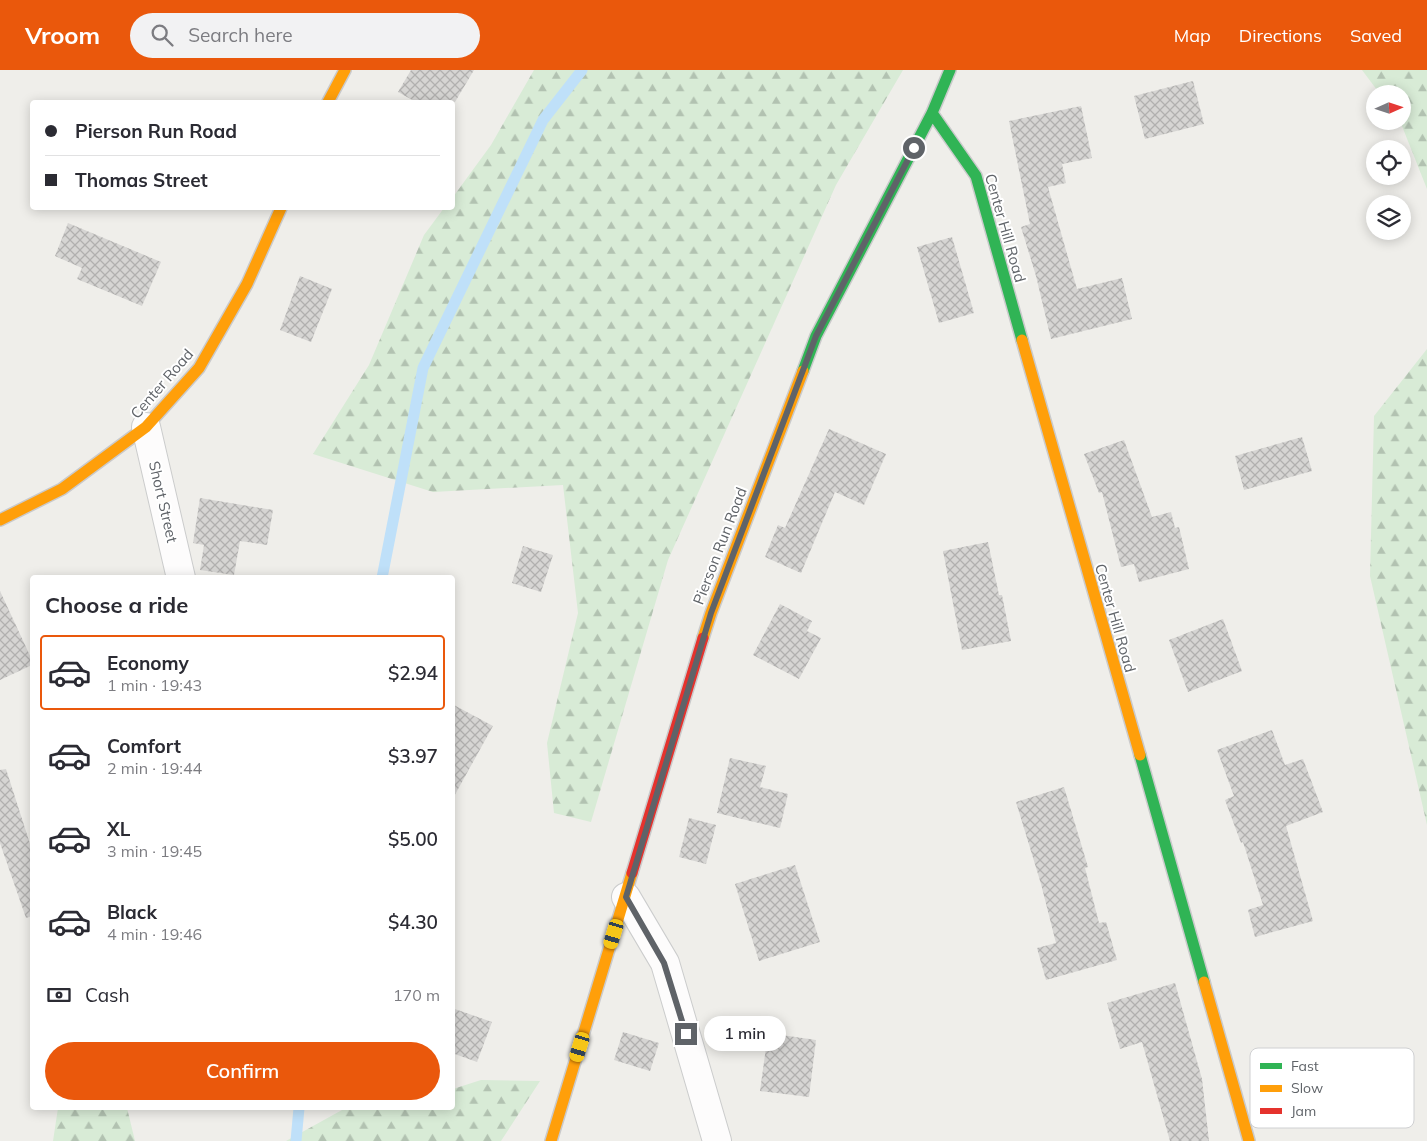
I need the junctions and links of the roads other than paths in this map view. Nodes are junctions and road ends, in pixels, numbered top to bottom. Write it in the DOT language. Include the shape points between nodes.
graph roads {
  1 [pos="345,70"];
  2 [pos="950,70"];
  3 [pos="329,100"];
  4 [pos="932,113"];
  5 [pos="279,210"];
  6 [pos="146,427"];
  7 [pos="0,520"];
  8 [pos="179,575"];
  9 [pos="626,897"];
  10 [pos="551,1141"];
  11 [pos="717,1141"];
  12 [pos="1249,1141"];
  1 -- 3 [label="street"];
  2 -- 4 [label="street, Pierson Run Road"];
  4 -- 9 [label="street, Pierson Run Road" via="816,336 711,613"];
  4 -- 12 [label="street, Center Hill Road" via="976,176"];
  5 -- 6 [label="street, Center Road" via="247,284 199,368"];
  6 -- 7 [label="street, Center Road" via="62,489"];
  6 -- 8 [label="street, Short Street"];
  9 -- 10 [label="street, Pierson Run Road"];
  9 -- 11 [label="street" via="664,963"];
}
